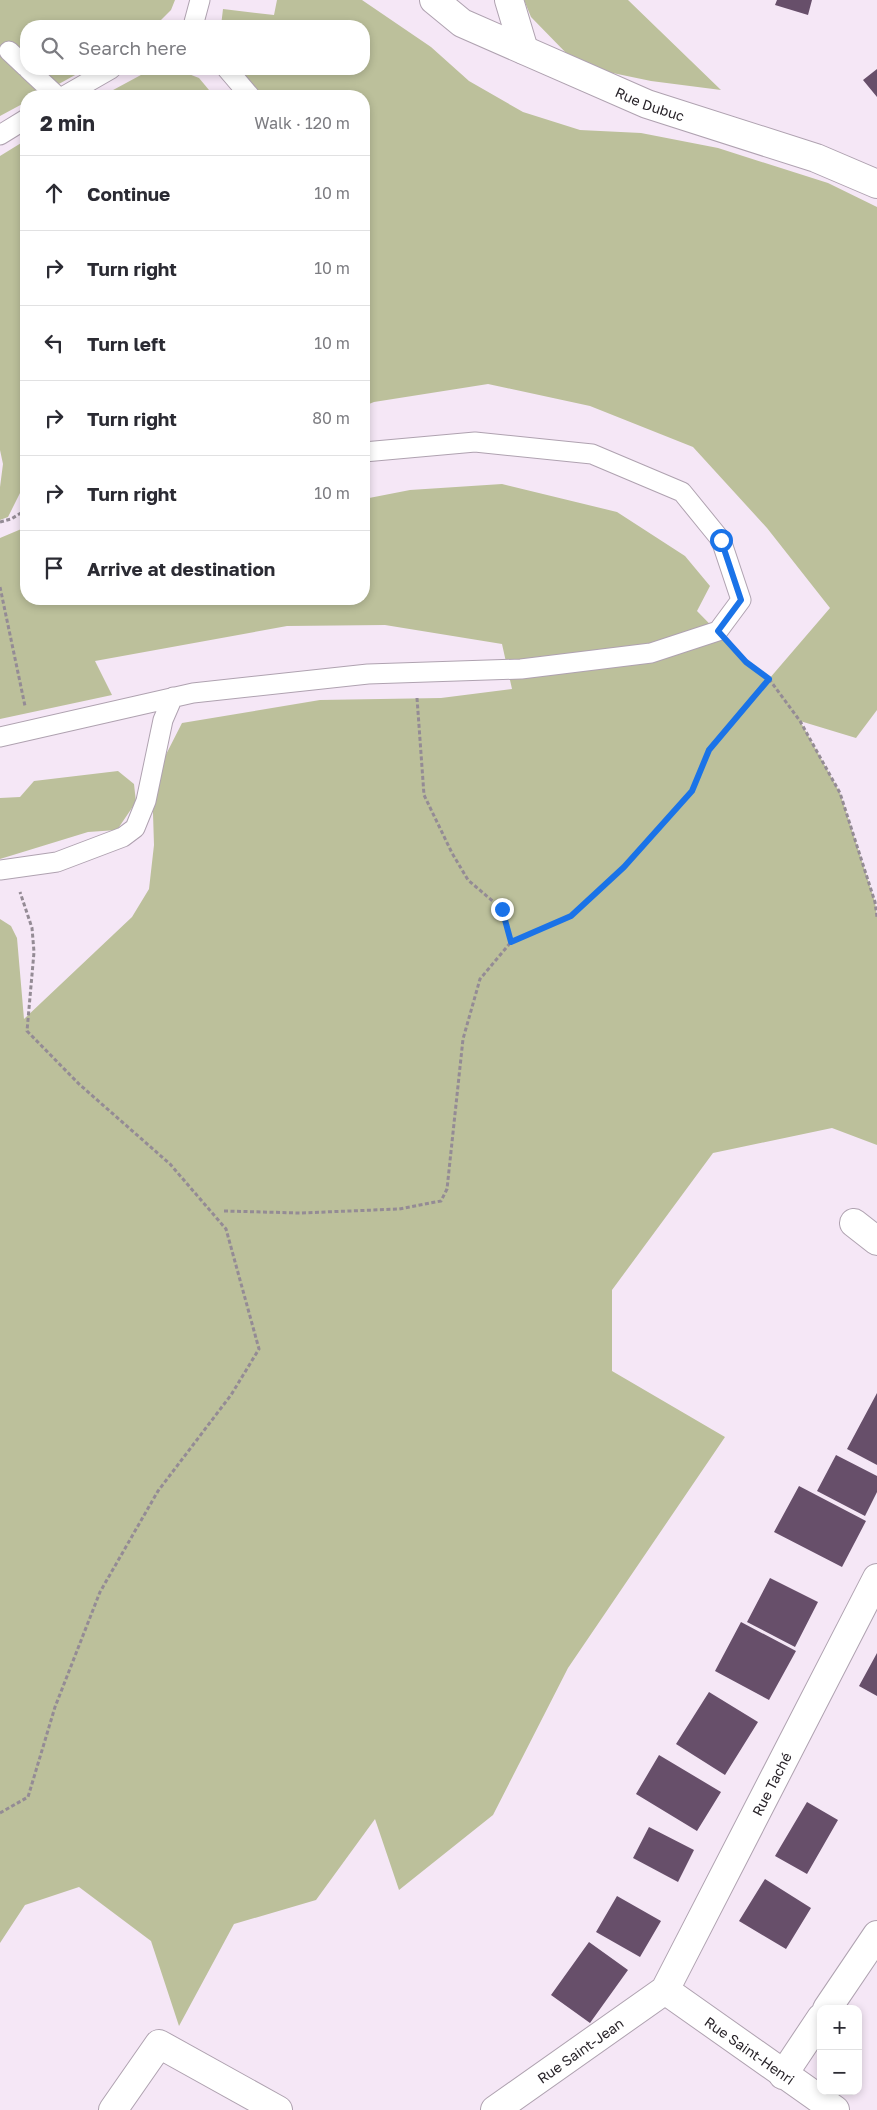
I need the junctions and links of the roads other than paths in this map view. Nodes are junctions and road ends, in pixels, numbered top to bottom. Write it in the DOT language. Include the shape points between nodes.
graph roads {
  1 [pos="200,0"];
  2 [pos="434,0"];
  3 [pos="509,0"];
  4 [pos="195,20"];
  5 [pos="524,50"];
  6 [pos="9,51"];
  7 [pos="20,61"];
  8 [pos="34,75"];
  9 [pos="101,75"];
  10 [pos="232,75"];
  11 [pos="51,90"];
  12 [pos="74,90"];
  13 [pos="245,90"];
  14 [pos="20,123"];
  15 [pos="0,135"];
  16 [pos="877,184"];
  17 [pos="370,451"];
  18 [pos="173,697"];
  19 [pos="0,737"];
  20 [pos="6,869"];
  21 [pos="854,1222"];
  22 [pos="877,1241"];
  23 [pos="877,1578"];
  24 [pos="877,1935"];
  25 [pos="665,1990"];
  26 [pos="830,2005"];
  27 [pos="817,2024"];
  28 [pos="783,2074"];
  29 [pos="113,2110"];
  30 [pos="278,2110"];
  31 [pos="495,2110"];
  32 [pos="835,2110"];
  1 -- 4 [label="lane"];
  2 -- 5 [label="street, Rue Dubuc" via="462,23"];
  3 -- 5 [label="street"];
  5 -- 16 [label="street, Rue Dubuc" via="648,104 816,158"];
  6 -- 7 [label="lane"];
  8 -- 11 [label="lane"];
  9 -- 12 [label="lane"];
  10 -- 13 [label="lane"];
  14 -- 15 [label="lane"];
  17 -- 18 [label="lane" via="474,442 592,454 682,492 721,540 741,600 718,631 651,653 521,669 368,674"];
  18 -- 19 [label="lane"];
  18 -- 20 [label="lane" via="163,720 146,802 135,828 123,837 56,862"];
  21 -- 22 [label="street"];
  23 -- 25 [label="street, Rue Taché"];
  24 -- 26 [label="street"];
  25 -- 28 [label="street, Rue Saint-Henri"];
  25 -- 31 [label="street, Rue Saint-Jean"];
  27 -- 28 [label="street"];
  28 -- 32 [label="street, Rue Saint-Henri"];
  29 -- 30 [label="street" via="159,2044"];
}
